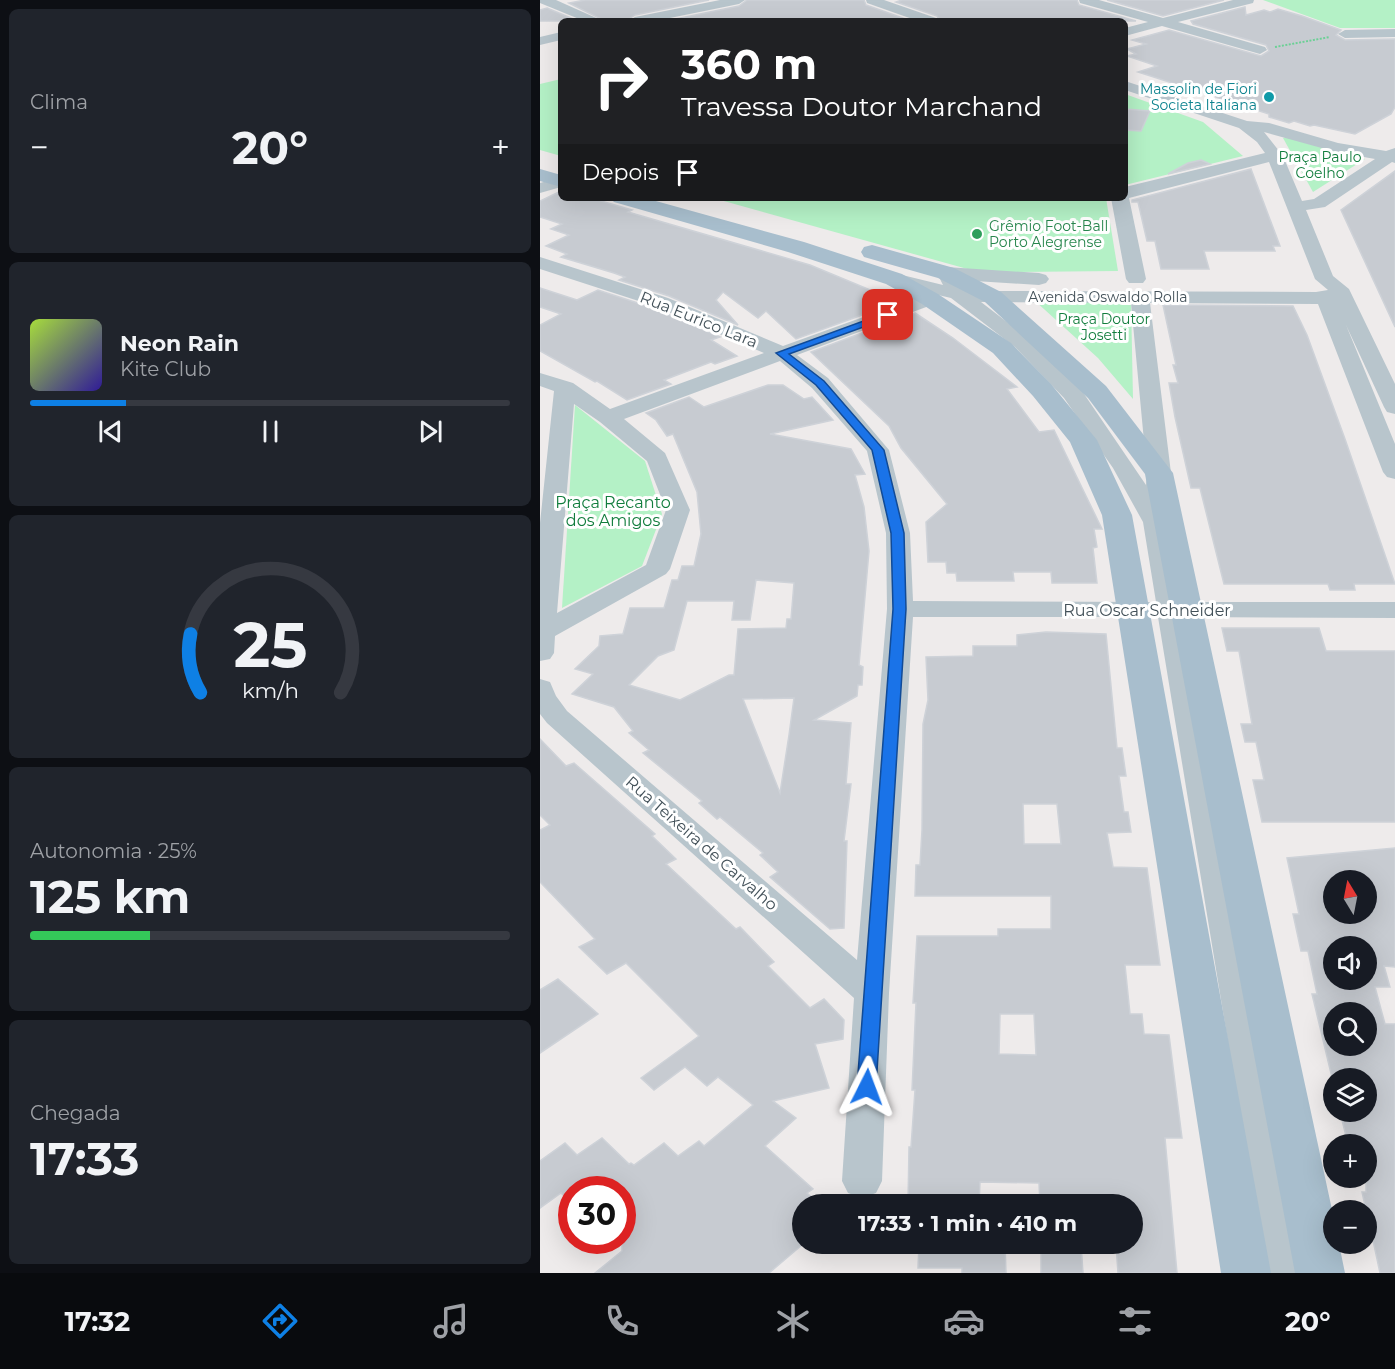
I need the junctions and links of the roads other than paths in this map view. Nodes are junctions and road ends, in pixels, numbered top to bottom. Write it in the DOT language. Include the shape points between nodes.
graph roads {
  1 [pos="545,0"];
  2 [pos="740,0"];
  3 [pos="872,0"];
  4 [pos="1085,0"];
  5 [pos="1248,0"];
  6 [pos="589,18"];
  7 [pos="650,18"];
  8 [pos="923,18"];
  9 [pos="1163,22"];
  10 [pos="1128,31"];
  11 [pos="1395,33"];
  12 [pos="1345,34"];
  13 [pos="558,37"];
  14 [pos="540,41"];
  15 [pos="1260,50"];
  16 [pos="1128,86"];
  17 [pos="1245,125"];
  18 [pos="1395,140"];
  19 [pos="1336,147"];
  20 [pos="1275,156"];
  21 [pos="1394,156"];
  22 [pos="540,158"];
  23 [pos="558,163"];
  24 [pos="540,175"];
  25 [pos="558,181"];
  26 [pos="558,183"];
  27 [pos="540,188"];
  28 [pos="1128,193"];
  29 [pos="632,201"];
  30 [pos="692,201"];
  31 [pos="1121,201"];
  32 [pos="1296,207"];
  33 [pos="540,263"];
  34 [pos="1138,288"];
  35 [pos="945,289"];
  36 [pos="1325,289"];
  37 [pos="993,297"];
  38 [pos="782,353"];
  39 [pos="540,379"];
  40 [pos="1390,384"];
  41 [pos="565,388"];
  42 [pos="1395,407"];
  43 [pos="608,417"];
  44 [pos="1395,472"];
  45 [pos="1159,473"];
  46 [pos="1155,522"];
  47 [pos="900,609"];
  48 [pos="1164,610"];
  49 [pos="1395,610"];
  50 [pos="541,642"];
  51 [pos="540,688"];
  52 [pos="872,993"];
  53 [pos="862,1181"];
  54 [pos="1246,1273"];
  55 [pos="1287,1273"];
  56 [pos="1320,1273"];
  1 -- 6 [label="street"];
  2 -- 7 [label="street"];
  3 -- 8 [label="street"];
  4 -- 9 [label="street"];
  5 -- 9 [label="street"];
  9 -- 10 [label="street"];
  9 -- 15 [label="street"];
  11 -- 12 [label="street"];
  13 -- 14 [label="street"];
  16 -- 17 [label="street"];
  17 -- 19 [label="street" via="1293,133"];
  17 -- 20 [label="street" via="1263,139"];
  18 -- 19 [label="street"];
  19 -- 21 [label="street"];
  20 -- 28 [label="street"];
  20 -- 32 [label="street"];
  21 -- 32 [label="street" via="1319,203"];
  22 -- 23 [label="main road"];
  24 -- 25 [label="main road"];
  26 -- 27 [label="street"];
  29 -- 35 [label="main road" via="894,279"];
  30 -- 35 [label="main road"];
  31 -- 34 [label="street"];
  32 -- 36 [label="street"];
  33 -- 38 [label="street, Rua Eurico Lara" via="661,302"];
  34 -- 35 [label="street, Avenida Oswaldo Rolla" via="1011,279"];
  34 -- 36 [label="street, Avenida Oswaldo Rolla"];
  34 -- 37 [label="street, Avenida Oswaldo Rolla"];
  34 -- 45 [label="street"];
  35 -- 37 [label="main road"];
  35 -- 38 [label="street"];
  35 -- 46 [label="street" via="1022,343 1072,393 1125,468"];
  35 -- 48 [label="main road" via="1042,390 1083,440"];
  36 -- 40 [label="street" via="1339,289"];
  36 -- 44 [label="street"];
  37 -- 45 [label="main road" via="1096,392"];
  38 -- 43 [label="street"];
  38 -- 47 [label="street, Rua Eurico Lara" via="820,383 878,450 898,533"];
  39 -- 41 [label="street"];
  40 -- 42 [label="street"];
  41 -- 43 [label="street"];
  41 -- 50 [label="street"];
  43 -- 50 [label="street" via="657,458 678,510 657,569"];
  45 -- 46 [label="street"];
  45 -- 48 [label="main road"];
  46 -- 48 [label="street"];
  47 -- 48 [label="street, Rua Oscar Schneider"];
  47 -- 52 [label="street, Rua Eurico Lara"];
  48 -- 49 [label="street, Rua Oscar Schneider"];
  48 -- 54 [label="main road"];
  48 -- 55 [label="street"];
  48 -- 56 [label="main road"];
  51 -- 52 [label="street, Rua Teixeira de Carvalho" via="557,717"];
  52 -- 53 [label="street, Rua Eurico Lara"];
}
